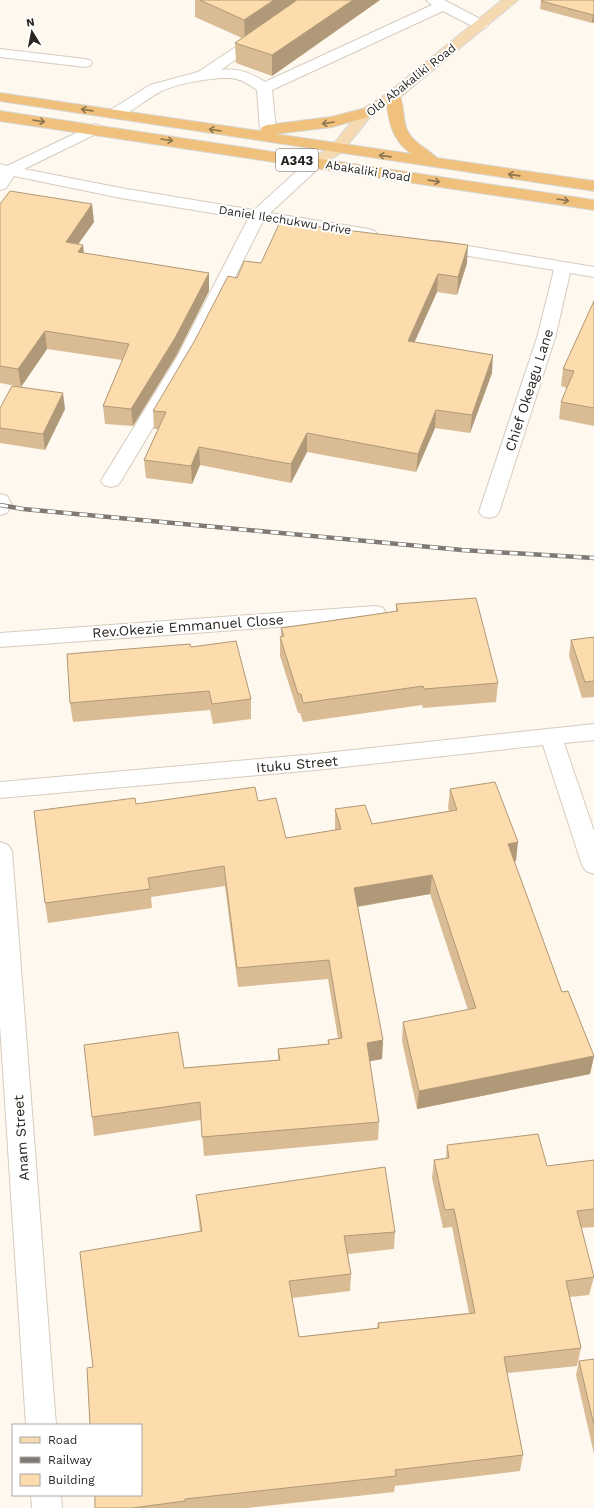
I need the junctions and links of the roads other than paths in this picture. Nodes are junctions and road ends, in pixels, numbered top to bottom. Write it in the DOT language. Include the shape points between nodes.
graph roads {
  1 [pos="511,0"];
  2 [pos="438,2"];
  3 [pos="481,25"];
  4 [pos="272,30"];
  5 [pos="0,53"];
  6 [pos="85,63"];
  7 [pos="201,76"];
  8 [pos="264,88"];
  9 [pos="393,96"];
  10 [pos="0,97"];
  11 [pos="366,113"];
  12 [pos="114,114"];
  13 [pos="0,116"];
  14 [pos="95,129"];
  15 [pos="268,130"];
  16 [pos="243,135"];
  17 [pos="337,149"];
  18 [pos="315,163"];
  19 [pos="432,163"];
  20 [pos="5,170"];
  21 [pos="0,185"];
  22 [pos="594,186"];
  23 [pos="594,206"];
  24 [pos="258,215"];
  25 [pos="383,237"];
  26 [pos="422,243"];
  27 [pos="563,267"];
  28 [pos="594,272"];
  29 [pos="111,480"];
  30 [pos="0,500"];
  31 [pos="0,509"];
  32 [pos="490,512"];
  33 [pos="376,613"];
  34 [pos="0,640"];
  35 [pos="594,732"];
  36 [pos="551,736"];
  37 [pos="0,790"];
  38 [pos="0,851"];
  39 [pos="594,865"];
  40 [pos="41,1424"];
  41 [pos="46,1496"];
  42 [pos="47,1508"];
  1 -- 3 [label="main road, Old Abakaliki Road"];
  2 -- 3 [label="street"];
  2 -- 8 [label="street"];
  3 -- 9 [label="main road, Old Abakaliki Road"];
  4 -- 7 [label="street"];
  5 -- 6 [label="street"];
  7 -- 8 [label="street" via="230,73 249,78"];
  7 -- 12 [label="street" via="155,88"];
  8 -- 15 [label="street"];
  9 -- 11 [label="main road, Old Abakaliki Road"];
  9 -- 19 [label="highway" via="395,116 402,137"];
  12 -- 10 [label="highway, Abakaliki Road / A343, one-way"];
  11 -- 15 [label="highway, one-way" via="332,122"];
  11 -- 17 [label="main road, Old Abakaliki Road"];
  16 -- 12 [label="highway, Abakaliki Road / A343, one-way"];
  13 -- 14 [label="highway, Abakaliki Road / A343, one-way"];
  14 -- 18 [label="highway, Abakaliki Road / A343, one-way"];
  14 -- 20 [label="street"];
  15 -- 16 [label="highway"];
  16 -- 17 [label="highway, Abakaliki Road / A343"];
  17 -- 18 [label="main road, Old Abakaliki Road"];
  19 -- 17 [label="highway, Abakaliki Road / A343, one-way"];
  18 -- 23 [label="highway, Abakaliki Road / A343, one-way"];
  18 -- 24 [label="street"];
  22 -- 19 [label="highway, Abakaliki Road / A343, one-way"];
  20 -- 21 [label="street"];
  20 -- 24 [label="street, Daniel Ilechukwu Drive" via="121,193"];
  24 -- 25 [label="street, Daniel Ilechukwu Drive"];
  24 -- 29 [label="street" via="186,357"];
  26 -- 27 [label="street"];
  27 -- 28 [label="street"];
  27 -- 32 [label="street, Chief Okeagu Lane" via="546,338"];
  30 -- 31 [label="street"];
  33 -- 34 [label="street, Rev.Okezie Emmanuel Close"];
  35 -- 36 [label="street, Ituku Street"];
  36 -- 37 [label="street, Ituku Street" via="316,762"];
  36 -- 39 [label="street"];
  38 -- 40 [label="street, Anam Street"];
  41 -- 42 [label="street"];
}
